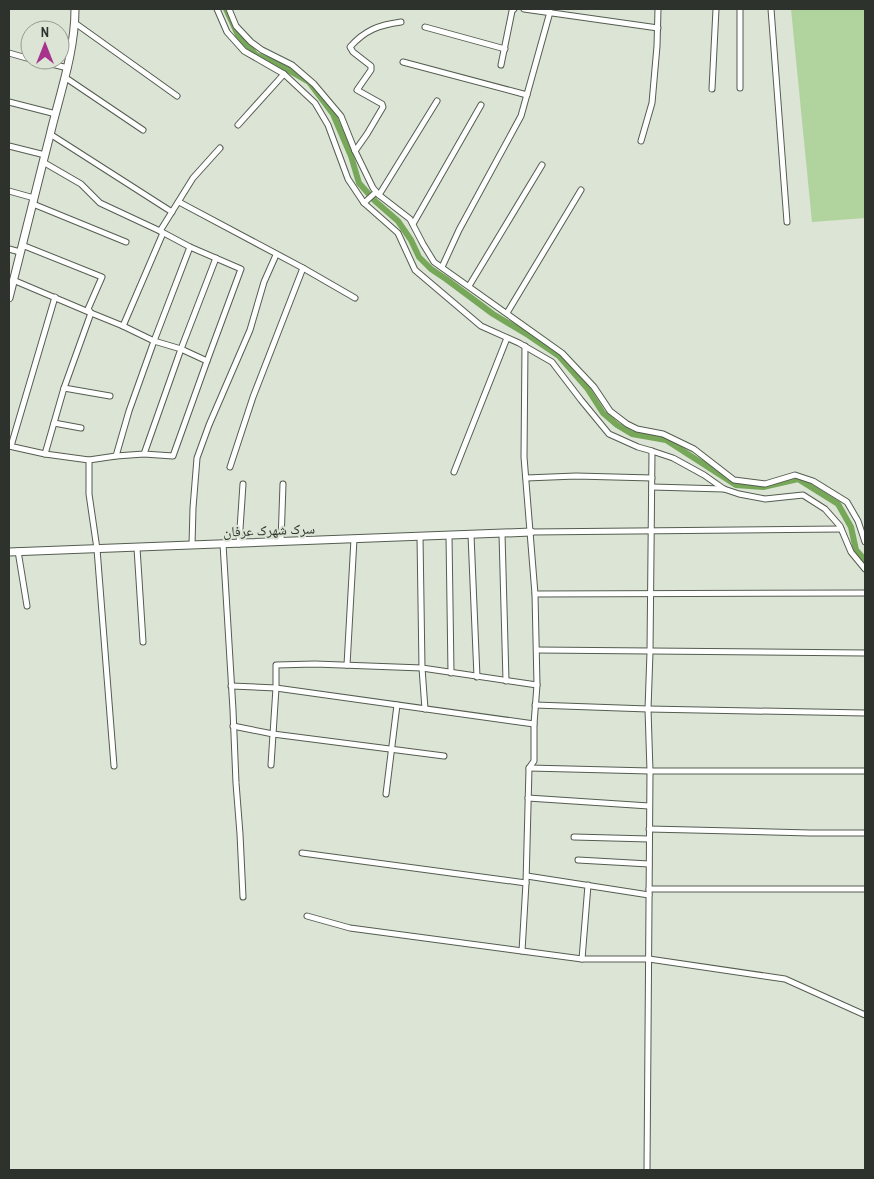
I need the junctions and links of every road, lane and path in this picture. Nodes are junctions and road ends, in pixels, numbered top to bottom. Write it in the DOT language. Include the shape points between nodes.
graph roads {
  1 [pos="76,9"];
  2 [pos="217,9"];
  3 [pos="229,9"];
  4 [pos="514,9"];
  5 [pos="524,9"];
  6 [pos="658,9"];
  7 [pos="716,9"];
  8 [pos="740,9"];
  9 [pos="771,9"];
  10 [pos="550,12"];
  11 [pos="401,22"];
  12 [pos="76,23"];
  13 [pos="425,27"];
  14 [pos="658,28"];
  15 [pos="505,49"];
  16 [pos="70,57"];
  17 [pos="403,62"];
  18 [pos="501,65"];
  19 [pos="68,70"];
  20 [pos="284,74"];
  21 [pos="66,78"];
  22 [pos="740,88"];
  23 [pos="712,89"];
  24 [pos="527,95"];
  25 [pos="177,96"];
  26 [pos="437,101"];
  27 [pos="9,102"];
  28 [pos="481,105"];
  29 [pos="56,114"];
  30 [pos="238,124"];
  31 [pos="143,130"];
  32 [pos="50,134"];
  33 [pos="641,141"];
  34 [pos="9,146"];
  35 [pos="220,148"];
  36 [pos="354,151"];
  37 [pos="44,158"];
  38 [pos="542,166"];
  39 [pos="581,190"];
  40 [pos="9,191"];
  41 [pos="378,193"];
  42 [pos="33,201"];
  43 [pos="179,202"];
  44 [pos="364,202"];
  45 [pos="172,212"];
  46 [pos="787,222"];
  47 [pos="412,224"];
  48 [pos="162,232"];
  49 [pos="126,242"];
  50 [pos="190,247"];
  51 [pos="21,248"];
  52 [pos="9,249"];
  53 [pos="276,255"];
  54 [pos="216,258"];
  55 [pos="442,267"];
  56 [pos="303,268"];
  57 [pos="13,280"];
  58 [pos="469,286"];
  59 [pos="55,297"];
  60 [pos="9,298"];
  61 [pos="355,298"];
  62 [pos="91,313"];
  63 [pos="506,313"];
  64 [pos="123,326"];
  65 [pos="507,338"];
  66 [pos="154,341"];
  67 [pos="525,346"];
  68 [pos="181,349"];
  69 [pos="561,352"];
  70 [pos="207,361"];
  71 [pos="552,362"];
  72 [pos="64,388"];
  73 [pos="110,396"];
  74 [pos="54,423"];
  75 [pos="81,428"];
  76 [pos="10,446"];
  77 [pos="652,450"];
  78 [pos="45,454"];
  79 [pos="144,454"];
  80 [pos="116,456"];
  81 [pos="89,460"];
  82 [pos="230,467"];
  83 [pos="454,472"];
  84 [pos="526,478"];
  85 [pos="652,478"];
  86 [pos="243,484"];
  87 [pos="284,484"];
  88 [pos="652,487"];
  89 [pos="724,489"];
  90 [pos="841,529"];
  91 [pos="652,531"];
  92 [pos="531,532"];
  93 [pos="502,534"];
  94 [pos="472,535"];
  95 [pos="449,536"];
  96 [pos="420,537"];
  97 [pos="354,539"];
  98 [pos="281,542"];
  99 [pos="865,542"];
  100 [pos="223,544"];
  101 [pos="239,544"];
  102 [pos="192,546"];
  103 [pos="137,548"];
  104 [pos="97,549"];
  105 [pos="9,552"];
  106 [pos="18,552"];
  107 [pos="865,567"];
  108 [pos="865,593"];
  109 [pos="535,594"];
  110 [pos="651,594"];
  111 [pos="27,606"];
  112 [pos="143,642"];
  113 [pos="537,650"];
  114 [pos="650,652"];
  115 [pos="865,653"];
  116 [pos="347,665"];
  117 [pos="422,668"];
  118 [pos="451,672"];
  119 [pos="477,677"];
  120 [pos="506,681"];
  121 [pos="537,685"];
  122 [pos="231,686"];
  123 [pos="276,688"];
  124 [pos="397,705"];
  125 [pos="535,705"];
  126 [pos="425,709"];
  127 [pos="648,709"];
  128 [pos="865,713"];
  129 [pos="534,724"];
  130 [pos="233,726"];
  131 [pos="273,734"];
  132 [pos="392,749"];
  133 [pos="444,756"];
  134 [pos="271,765"];
  135 [pos="114,766"];
  136 [pos="529,768"];
  137 [pos="650,770"];
  138 [pos="865,771"];
  139 [pos="386,794"];
  140 [pos="528,798"];
  141 [pos="649,806"];
  142 [pos="650,829"];
  143 [pos="865,833"];
  144 [pos="574,837"];
  145 [pos="649,839"];
  146 [pos="302,853"];
  147 [pos="578,860"];
  148 [pos="649,864"];
  149 [pos="526,876"];
  150 [pos="526,883"];
  151 [pos="588,885"];
  152 [pos="865,889"];
  153 [pos="649,892"];
  154 [pos="243,897"];
  155 [pos="307,916"];
  156 [pos="522,951"];
  157 [pos="648,958"];
  158 [pos="582,959"];
  159 [pos="865,1014"];
  160 [pos="647,1170"];
  1 -- 12 [label="street"];
  2 -- 20 [label="street" via="226,32 244,51"];
  3 -- 36 [label="street" via="236,26 250,42 292,65 314,84 341,116"];
  4 -- 15 [label="street"];
  5 -- 10 [label="street"];
  6 -- 14 [label="street"];
  7 -- 23 [label="street"];
  8 -- 22 [label="street"];
  9 -- 46 [label="street"];
  10 -- 14 [label="street"];
  10 -- 24 [label="street"];
  11 -- 36 [label="street" via="372,28 350,47 371,66 357,90 383,107"];
  12 -- 16 [label="street"];
  12 -- 25 [label="street"];
  13 -- 15 [label="street"];
  14 -- 33 [label="street" via="652,103"];
  15 -- 18 [label="street"];
  17 -- 24 [label="street"];
  19 -- 21 [label="street"];
  20 -- 30 [label="street"];
  20 -- 44 [label="street" via="315,103 328,125 348,179"];
  21 -- 29 [label="street"];
  21 -- 31 [label="street"];
  24 -- 55 [label="street" via="522,116"];
  26 -- 41 [label="street"];
  27 -- 29 [label="street"];
  28 -- 47 [label="street"];
  29 -- 32 [label="street"];
  32 -- 37 [label="street"];
  32 -- 45 [label="street"];
  34 -- 37 [label="street"];
  35 -- 43 [label="street" via="193,178"];
  36 -- 41 [label="street"];
  37 -- 42 [label="street"];
  37 -- 48 [label="street" via="100,203"];
  38 -- 58 [label="street"];
  39 -- 63 [label="street"];
  40 -- 42 [label="street"];
  41 -- 44 [label="street"];
  41 -- 47 [label="street"];
  42 -- 49 [label="street"];
  42 -- 51 [label="street"];
  43 -- 45 [label="street"];
  43 -- 53 [label="street"];
  44 -- 65 [label="street" via="398,233 415,270 481,326"];
  45 -- 48 [label="street"];
  47 -- 55 [label="street" via="434,262"];
  48 -- 50 [label="street"];
  48 -- 64 [label="street"];
  50 -- 54 [label="street"];
  50 -- 66 [label="street"];
  51 -- 52 [label="street"];
  51 -- 57 [label="street"];
  51 -- 62 [label="street" via="102,278 88,309"];
  53 -- 56 [label="street"];
  53 -- 102 [label="street" via="250,330 197,458"];
  54 -- 68 [label="street"];
  54 -- 70 [label="street" via="241,269"];
  55 -- 58 [label="street"];
  56 -- 61 [label="street"];
  56 -- 82 [label="street" via="253,396"];
  57 -- 59 [label="street"];
  57 -- 60 [label="street"];
  58 -- 63 [label="street"];
  59 -- 62 [label="street"];
  59 -- 76 [label="street"];
  62 -- 64 [label="street"];
  62 -- 72 [label="street"];
  63 -- 69 [label="street"];
  64 -- 66 [label="street"];
  65 -- 67 [label="street"];
  65 -- 83 [label="street"];
  66 -- 68 [label="street"];
  66 -- 80 [label="street"];
  67 -- 71 [label="street"];
  67 -- 84 [label="street"];
  68 -- 70 [label="street"];
  68 -- 79 [label="street"];
  69 -- 71 [label="street"];
  69 -- 99 [label="street" via="610,411 627,424 663,434 694,450 734,480 765,484 795,475 813,481 847,502"];
  70 -- 79 [label="street" via="173,456"];
  71 -- 77 [label="street" via="609,434"];
  72 -- 73 [label="street"];
  72 -- 74 [label="street"];
  74 -- 75 [label="street"];
  74 -- 78 [label="street"];
  76 -- 78 [label="street"];
  77 -- 85 [label="street"];
  77 -- 89 [label="street" via="673,458"];
  78 -- 81 [label="street"];
  79 -- 80 [label="street"];
  80 -- 81 [label="street"];
  81 -- 104 [label="street" via="89,494"];
  84 -- 85 [label="street"];
  84 -- 92 [label="street"];
  85 -- 88 [label="street"];
  86 -- 101 [label="street"];
  87 -- 98 [label="street"];
  88 -- 89 [label="street"];
  88 -- 91 [label="street"];
  89 -- 90 [label="street" via="765,499 803,495 824,509"];
  90 -- 91 [label="street"];
  90 -- 107 [label="street" via="851,552"];
  91 -- 92 [label="street"];
  91 -- 110 [label="street"];
  92 -- 93 [label="street, سرک شهرک عرفان"];
  92 -- 109 [label="street"];
  93 -- 94 [label="street, سرک شهرک عرفان"];
  93 -- 120 [label="street"];
  94 -- 95 [label="street, سرک شهرک عرفان"];
  94 -- 119 [label="street"];
  95 -- 96 [label="street, سرک شهرک عرفان"];
  95 -- 118 [label="street"];
  96 -- 97 [label="street, سرک شهرک عرفان"];
  96 -- 117 [label="street"];
  97 -- 98 [label="street, سرک شهرک عرفان"];
  97 -- 116 [label="street"];
  98 -- 101 [label="street, سرک شهرک عرفان"];
  100 -- 101 [label="street, سرک شهرک عرفان"];
  100 -- 102 [label="street, سرک شهرک عرفان"];
  100 -- 122 [label="street"];
  102 -- 103 [label="street, سرک شهرک عرفان"];
  103 -- 104 [label="street, سرک شهرک عرفان"];
  103 -- 112 [label="street"];
  104 -- 106 [label="street, سرک شهرک عرفان"];
  104 -- 135 [label="street"];
  105 -- 106 [label="street, سرک شهرک عرفان"];
  106 -- 111 [label="street"];
  108 -- 110 [label="street"];
  109 -- 110 [label="street"];
  109 -- 113 [label="street"];
  110 -- 114 [label="street"];
  113 -- 114 [label="street"];
  113 -- 121 [label="street"];
  114 -- 115 [label="street"];
  114 -- 127 [label="street"];
  116 -- 117 [label="street"];
  116 -- 123 [label="street" via="276,665"];
  117 -- 118 [label="street"];
  117 -- 126 [label="street"];
  118 -- 119 [label="street"];
  119 -- 120 [label="street"];
  120 -- 121 [label="street"];
  121 -- 125 [label="street"];
  122 -- 123 [label="street"];
  122 -- 130 [label="street"];
  123 -- 124 [label="street"];
  123 -- 131 [label="street"];
  124 -- 126 [label="street"];
  124 -- 132 [label="street"];
  125 -- 127 [label="street"];
  125 -- 129 [label="street"];
  126 -- 129 [label="street"];
  127 -- 128 [label="street"];
  127 -- 137 [label="street"];
  129 -- 136 [label="street" via="534,761"];
  130 -- 131 [label="street"];
  130 -- 154 [label="street"];
  131 -- 132 [label="street"];
  131 -- 134 [label="street"];
  132 -- 133 [label="street"];
  132 -- 139 [label="street"];
  136 -- 137 [label="street"];
  136 -- 140 [label="street"];
  137 -- 138 [label="street"];
  137 -- 141 [label="street"];
  140 -- 141 [label="street"];
  140 -- 149 [label="street"];
  141 -- 142 [label="street"];
  142 -- 143 [label="street"];
  142 -- 145 [label="street"];
  144 -- 145 [label="street"];
  145 -- 148 [label="street"];
  146 -- 150 [label="street"];
  147 -- 148 [label="street"];
  148 -- 153 [label="street"];
  149 -- 150 [label="street"];
  149 -- 151 [label="street"];
  150 -- 156 [label="street"];
  151 -- 153 [label="street"];
  151 -- 158 [label="street"];
  152 -- 153 [label="street"];
  153 -- 157 [label="street"];
  155 -- 156 [label="street" via="350,928"];
  156 -- 158 [label="street"];
  157 -- 158 [label="street"];
  157 -- 159 [label="street" via="785,979"];
  157 -- 160 [label="street"];
}
